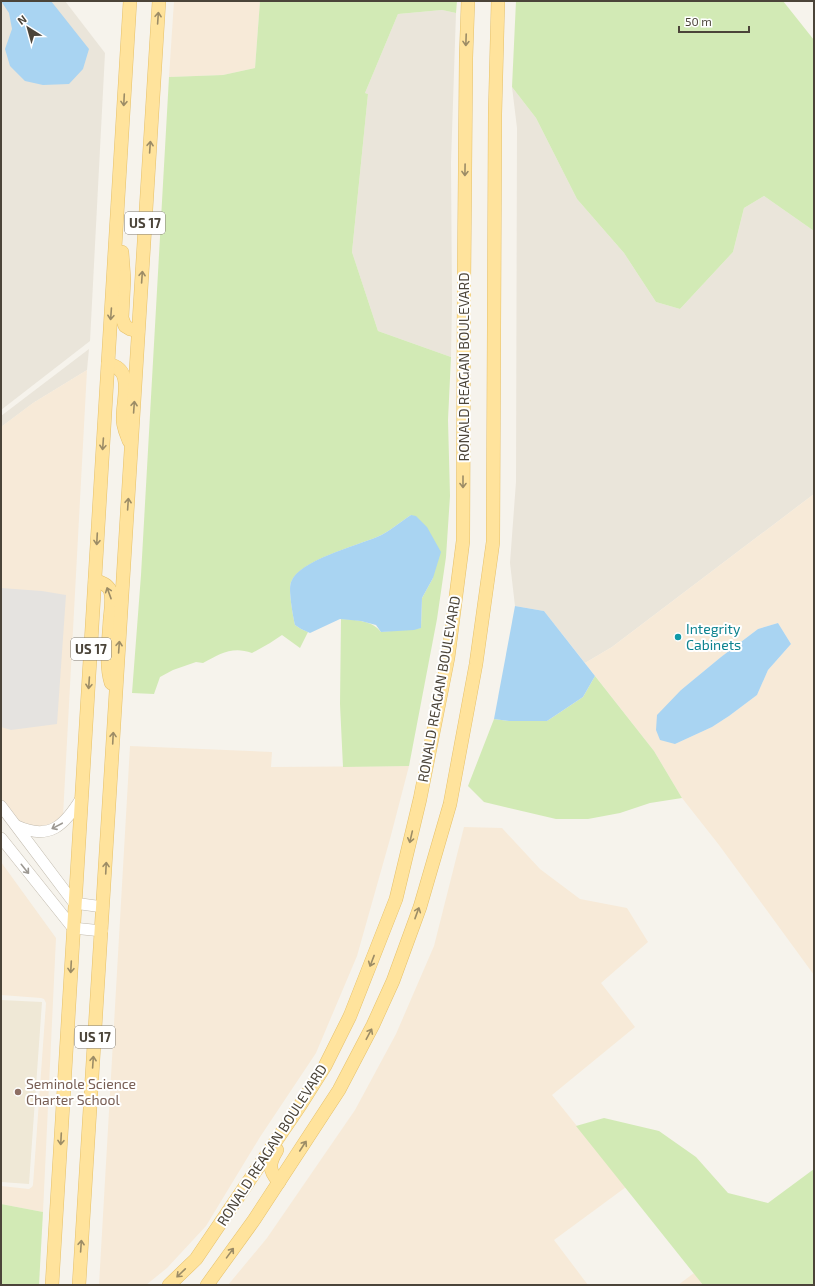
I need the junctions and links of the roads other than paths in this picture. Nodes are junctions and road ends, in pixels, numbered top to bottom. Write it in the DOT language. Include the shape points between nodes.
graph roads {
  1 [pos="130,1"];
  2 [pos="159,1"];
  3 [pos="468,1"];
  4 [pos="498,1"];
  5 [pos="115,242"];
  6 [pos="138,330"];
  7 [pos="108,364"];
  8 [pos="131,446"];
  9 [pos="95,580"];
  10 [pos="116,700"];
  11 [pos="82,797"];
  12 [pos="1,806"];
  13 [pos="17,826"];
  14 [pos="1,838"];
  15 [pos="74,903"];
  16 [pos="103,907"];
  17 [pos="73,928"];
  18 [pos="102,931"];
  19 [pos="301,1104"];
  20 [pos="279,1182"];
  21 [pos="79,1278"];
  22 [pos="52,1285"];
  23 [pos="84,1285"];
  24 [pos="169,1285"];
  25 [pos="207,1285"];
  1 -- 5 [label="main road, US 17, one-way"];
  6 -- 2 [label="main road, US 17, one-way"];
  3 -- 19 [label="main road, RONALD REAGAN BOULEVARD, one-way" via="463,541 448,658 420,799 396,899 350,1016 325,1066"];
  20 -- 4 [label="main road, RONALD REAGAN BOULEVARD, one-way" via="339,1090 393,980 420,907 450,804 476,664 493,542"];
  5 -- 6 [label="main road" via="122,250 122,318 125,326"];
  5 -- 7 [label="main road, US 17, one-way"];
  8 -- 6 [label="main road, US 17, one-way"];
  7 -- 8 [label="main road" via="122,371 125,379 123,418 124,429"];
  7 -- 9 [label="main road, US 17, one-way"];
  10 -- 8 [label="main road, US 17, one-way"];
  10 -- 9 [label="main road, one-way" via="109,676 108,645 112,600 110,590"];
  9 -- 11 [label="main road, US 17, one-way"];
  16 -- 10 [label="main road, US 17, one-way"];
  11 -- 13 [label="street, one-way" via="72,814 49,830 35,832"];
  11 -- 15 [label="main road, US 17"];
  12 -- 13 [label="street"];
  13 -- 15 [label="street"];
  14 -- 17 [label="street, one-way"];
  15 -- 16 [label="street"];
  15 -- 17 [label="main road, US 17"];
  16 -- 18 [label="main road, US 17"];
  17 -- 18 [label="street"];
  17 -- 22 [label="main road, US 17, one-way"];
  21 -- 18 [label="main road, US 17, one-way"];
  19 -- 20 [label="main road" via="294,1122 271,1159 270,1168"];
  19 -- 24 [label="main road, RONALD REAGAN BOULEVARD, one-way" via="196,1259"];
  25 -- 20 [label="main road, RONALD REAGAN BOULEVARD, one-way"];
  21 -- 23 [label="main road"];
}
